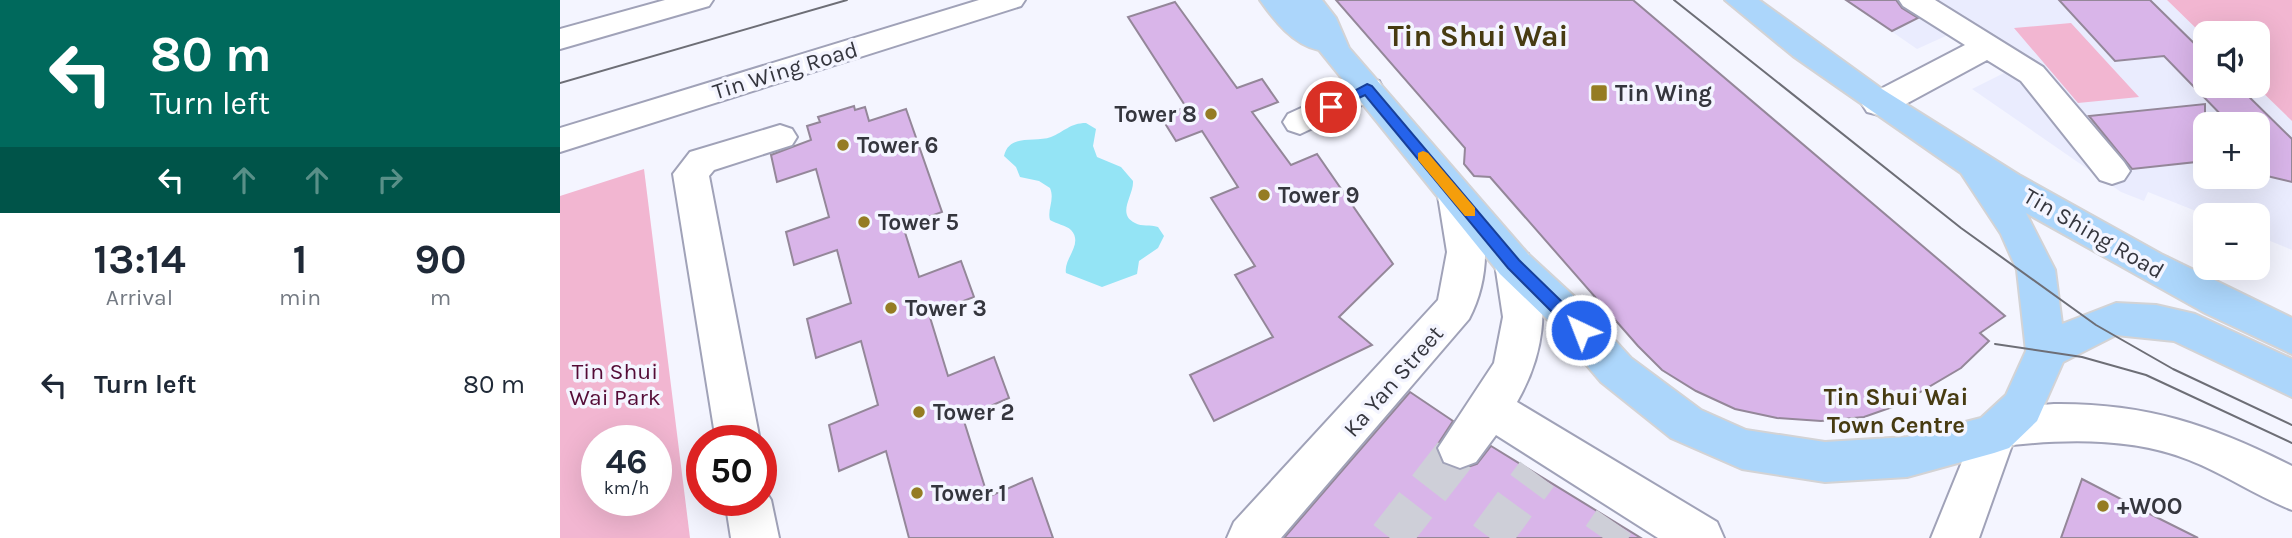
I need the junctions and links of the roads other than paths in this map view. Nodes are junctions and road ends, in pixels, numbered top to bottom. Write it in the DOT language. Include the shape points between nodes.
graph roads {
  1 [pos="698,0"];
  2 [pos="953,0"];
  3 [pos="1010,0"];
  4 [pos="1275,0"];
  5 [pos="1306,0"];
  6 [pos="1740,0"];
  7 [pos="1914,0"];
  8 [pos="560,38"];
  9 [pos="1988,46"];
  10 [pos="1335,51"];
  11 [pos="1367,89"];
  12 [pos="1879,104"];
  13 [pos="560,116"];
  14 [pos="1300,122"];
  15 [pos="780,137"];
  16 [pos="560,140"];
  17 [pos="1973,163"];
  18 [pos="2112,171"];
  19 [pos="1456,196"];
  20 [pos="1514,264"];
  21 [pos="2292,337"];
  22 [pos="2047,351"];
  23 [pos="2292,379"];
  24 [pos="1491,409"];
  25 [pos="735,425"];
  26 [pos="1999,430"];
  27 [pos="1461,448"];
  28 [pos="2292,489"];
  29 [pos="751,516"];
  30 [pos="1952,530"];
  31 [pos="755,538"];
  32 [pos="1251,538"];
  33 [pos="1700,538"];
  1 -- 8 [label="street"];
  2 -- 13 [label="street, Tin Wing Road"];
  3 -- 16 [label="street, Tin Wing Road"];
  4 -- 10 [label="main road" via="1299,27"];
  5 -- 10 [label="main road" via="1321,18"];
  6 -- 12 [label="main road, Tin Shing Road"];
  7 -- 9 [label="street"];
  9 -- 12 [label="street"];
  9 -- 18 [label="street" via="2032,74"];
  10 -- 11 [label="main road"];
  11 -- 14 [label="street"];
  11 -- 19 [label="main road"];
  12 -- 17 [label="main road, Tin Shing Road"];
  15 -- 25 [label="street" via="702,162 691,174"];
  17 -- 21 [label="main road, Tin Shing Road" via="2183,284"];
  17 -- 22 [label="main road, Tin Shing Road" via="2033,262 2040,286 2040,330"];
  19 -- 20 [label="main road"];
  19 -- 32 [label="street, Ka Yan Street" via="1468,257 1455,308"];
  20 -- 24 [label="street" via="1522,289 1520,350"];
  20 -- 26 [label="main road" via="1635,387 1686,424 1742,449 1825,462 1908,457"];
  22 -- 23 [label="main road" via="2096,325 2116,320 2156,321 2203,334"];
  22 -- 26 [label="main road" via="2022,408"];
  24 -- 27 [label="street"];
  24 -- 33 [label="street" via="1546,461 1623,508"];
  26 -- 28 [label="street" via="2054,421 2103,423 2157,433 2203,445"];
  26 -- 30 [label="street"];
  29 -- 31 [label="street"];
}
